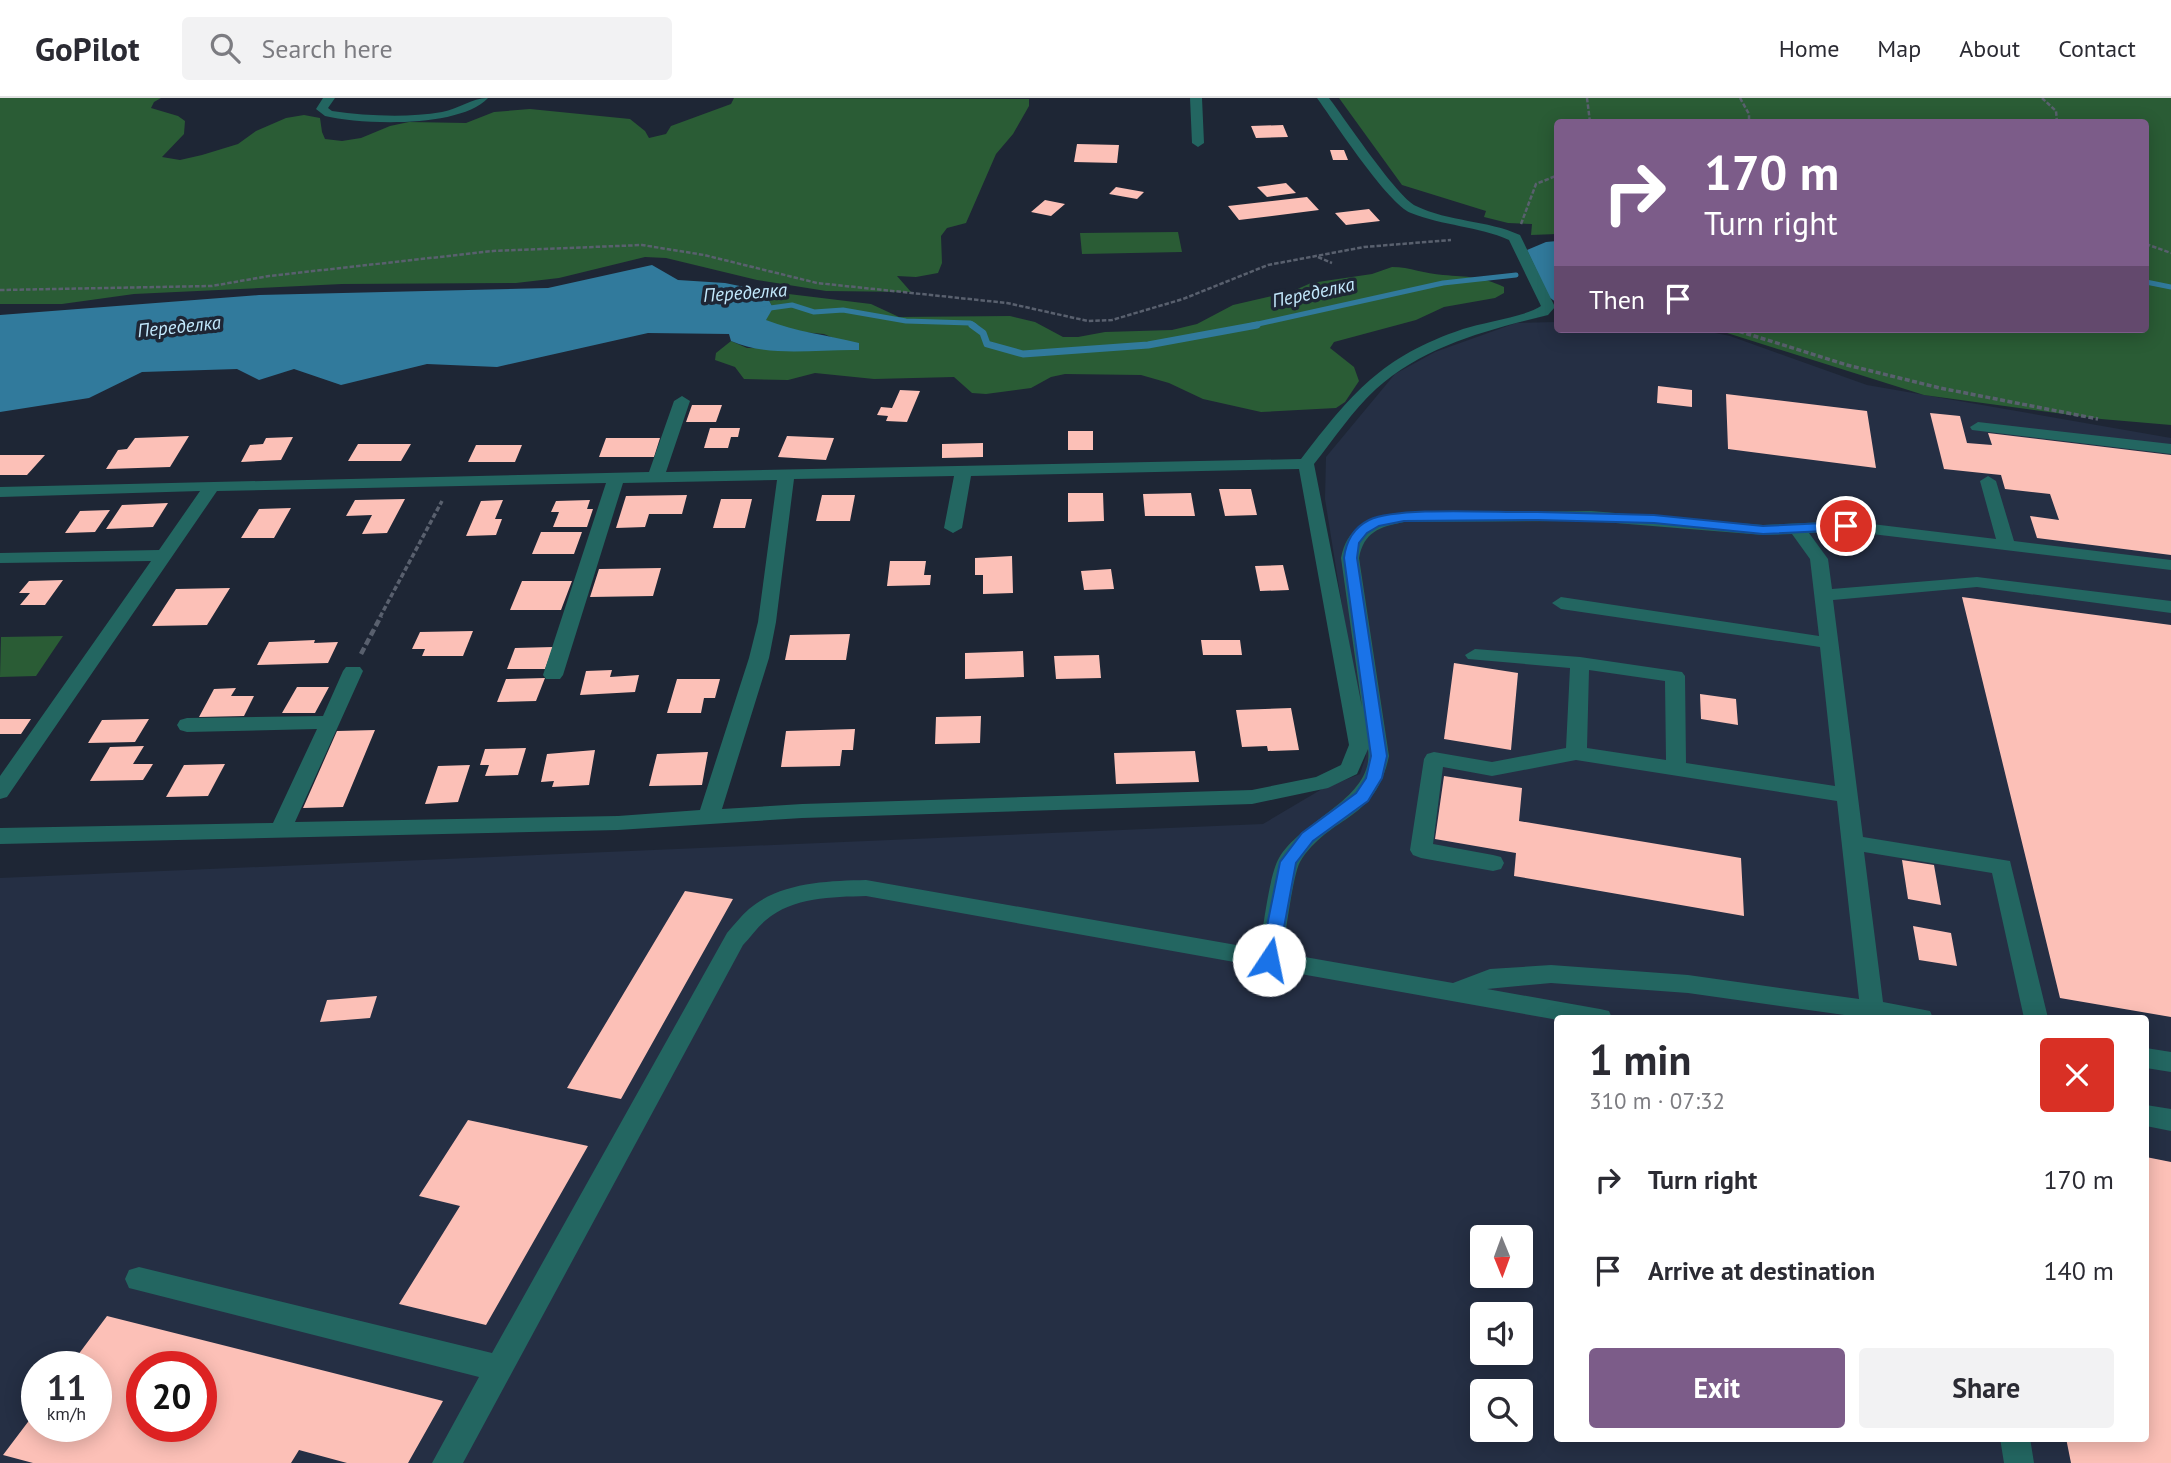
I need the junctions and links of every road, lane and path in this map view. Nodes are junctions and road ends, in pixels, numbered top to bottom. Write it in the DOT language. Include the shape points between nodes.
graph roads {
  1 [pos="1196,98"];
  2 [pos="1324,98"];
  3 [pos="1587,98"];
  4 [pos="1740,98"];
  5 [pos="2042,98"];
  6 [pos="326,101"];
  7 [pos="478,102"];
  8 [pos="1590,119"];
  9 [pos="1749,119"];
  10 [pos="2057,119"];
  11 [pos="1198,143"];
  12 [pos="1554,177"];
  13 [pos="1507,233"];
  14 [pos="1452,240"];
  15 [pos="2149,245"];
  16 [pos="2171,253"];
  17 [pos="1317,256"];
  18 [pos="1332,263"];
  19 [pos="0,290"];
  20 [pos="1745,333"];
  21 [pos="682,401"];
  22 [pos="2101,419"];
  23 [pos="1978,427"];
  24 [pos="2171,449"];
  25 [pos="1306,464"];
  26 [pos="962,471"];
  27 [pos="786,474"];
  28 [pos="656,477"];
  29 [pos="617,478"];
  30 [pos="453,481"];
  31 [pos="1988,481"];
  32 [pos="212,486"];
  33 [pos="0,492"];
  34 [pos="953,528"];
  35 [pos="1798,530"];
  36 [pos="2006,544"];
  37 [pos="163,555"];
  38 [pos="0,558"];
  39 [pos="2171,565"];
  40 [pos="1824,595"];
  41 [pos="1561,603"];
  42 [pos="2171,607"];
  43 [pos="1830,643"];
  44 [pos="1475,655"];
  45 [pos="1580,663"];
  46 [pos="353,671"];
  47 [pos="554,675"];
  48 [pos="330,722"];
  49 [pos="187,725"];
  50 [pos="1576,752"];
  51 [pos="1676,768"];
  52 [pos="0,792"];
  53 [pos="1847,796"];
  54 [pos="709,816"];
  55 [pos="280,831"];
  56 [pos="0,836"];
  57 [pos="1853,843"];
  58 [pos="1493,863"];
  59 [pos="1269,960"];
  60 [pos="1454,992"];
  61 [pos="1872,1010"];
  62 [pos="1583,1015"];
  63 [pos="1903,1015"];
  64 [pos="2035,1015"];
  65 [pos="2149,1058"];
  66 [pos="2171,1062"];
  67 [pos="2149,1116"];
  68 [pos="2171,1120"];
  69 [pos="139,1279"];
  70 [pos="499,1368"];
  71 [pos="2016,1442"];
  72 [pos="447,1463"];
  73 [pos="2019,1463"];
  1 -- 11 [label="street"];
  2 -- 13 [label="street" via="1403,204"];
  3 -- 8 [label="path"];
  4 -- 9 [label="path"];
  5 -- 10 [label="path" via="2056,111"];
  6 -- 7 [label="street" via="322,109 344,116 453,114"];
  12 -- 13 [label="path" via="1536,184 1520,229"];
  13 -- 25 [label="street" via="1515,238 1548,307 1415,355 1372,384"];
  14 -- 17 [label="path"];
  15 -- 16 [label="path"];
  17 -- 18 [label="path"];
  17 -- 19 [label="path" via="1268,265 1183,299 1112,320 1088,321 1007,303 817,284 642,245 493,251 212,286"];
  20 -- 22 [label="path" via="1940,388"];
  21 -- 28 [label="street"];
  23 -- 24 [label="street"];
  25 -- 26 [label="street"];
  25 -- 54 [label="street" via="1359,745 1350,769 1321,783 1252,797"];
  26 -- 27 [label="street"];
  26 -- 34 [label="street"];
  27 -- 28 [label="street"];
  27 -- 54 [label="street" via="759,658"];
  28 -- 29 [label="street"];
  29 -- 30 [label="street"];
  29 -- 47 [label="street"];
  30 -- 32 [label="street"];
  30 -- 46 [label="path"];
  31 -- 36 [label="street"];
  32 -- 33 [label="street"];
  32 -- 37 [label="street"];
  35 -- 36 [label="street" via="1846,526"];
  35 -- 40 [label="street" via="1819,559"];
  35 -- 59 [label="street" via="1578,516 1404,517 1376,522 1362,530 1352,543 1350,558 1379,756 1374,778 1362,797 1308,837 1288,862"];
  36 -- 39 [label="street"];
  37 -- 38 [label="street"];
  37 -- 52 [label="street"];
  40 -- 42 [label="street" via="1977,582"];
  40 -- 43 [label="street"];
  41 -- 43 [label="street"];
  43 -- 53 [label="street"];
  44 -- 45 [label="street"];
  45 -- 50 [label="street"];
  45 -- 51 [label="street" via="1675,676"];
  46 -- 48 [label="street"];
  48 -- 49 [label="street"];
  48 -- 55 [label="street"];
  50 -- 51 [label="street"];
  50 -- 58 [label="street" via="1492,769 1434,759 1421,850"];
  51 -- 53 [label="street"];
  53 -- 57 [label="street"];
  54 -- 55 [label="street" via="618,823"];
  55 -- 56 [label="street"];
  57 -- 61 [label="street"];
  57 -- 64 [label="street" via="2002,867"];
  59 -- 60 [label="street"];
  59 -- 70 [label="street" via="866,888 829,889 790,898 760,912 735,939"];
  60 -- 61 [label="street" via="1490,978 1551,974 1688,984"];
  60 -- 62 [label="street"];
  61 -- 63 [label="street"];
  65 -- 66 [label="street"];
  67 -- 68 [label="street"];
  69 -- 70 [label="street"];
  70 -- 72 [label="street"];
  71 -- 73 [label="street"];
}
